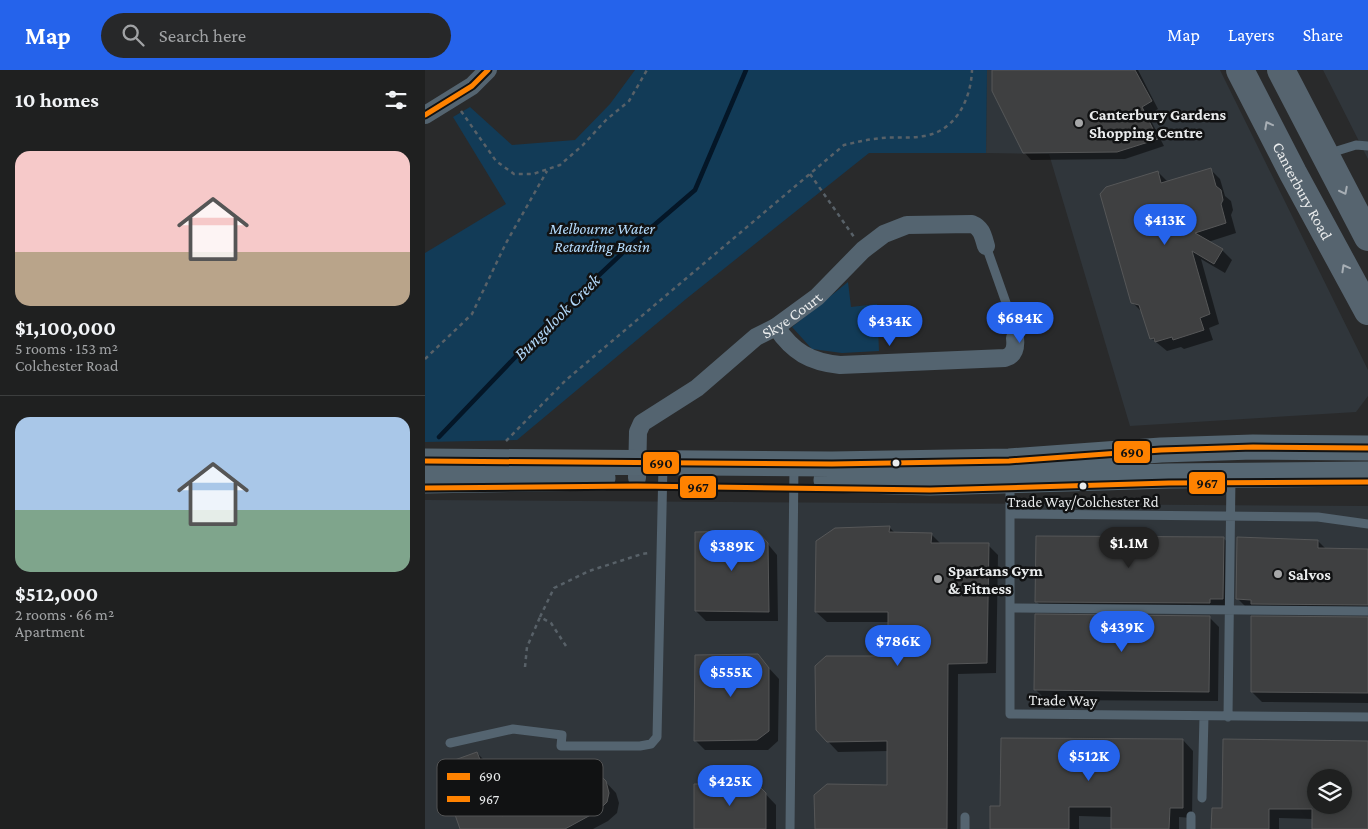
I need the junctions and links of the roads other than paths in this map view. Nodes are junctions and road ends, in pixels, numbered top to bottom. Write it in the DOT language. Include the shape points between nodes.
graph roads {
  1 [pos="488,70"];
  2 [pos="1240,70"];
  3 [pos="1281,70"];
  4 [pos="425,115"];
  5 [pos="1319,143"];
  6 [pos="1368,146"];
  7 [pos="1280,149"];
  8 [pos="1293,172"];
  9 [pos="1368,237"];
  10 [pos="986,246"];
  11 [pos="1368,311"];
  12 [pos="776,327"];
  13 [pos="1012,347"];
  14 [pos="1368,429"];
  15 [pos="1343,448"];
  16 [pos="1368,448"];
  17 [pos="425,461"];
  18 [pos="638,470"];
  19 [pos="663,470"];
  20 [pos="1010,471"];
  21 [pos="795,472"];
  22 [pos="1368,474"];
  23 [pos="1231,476"];
  24 [pos="425,481"];
  25 [pos="1011,514"];
  26 [pos="1231,515"];
  27 [pos="1368,524"];
  28 [pos="1011,608"];
  29 [pos="1230,610"];
  30 [pos="1368,611"];
  31 [pos="1204,716"];
  32 [pos="1228,717"];
  33 [pos="1368,717"];
  34 [pos="450,743"];
  35 [pos="1202,798"];
  36 [pos="1191,816"];
  37 [pos="965,817"];
  38 [pos="790,829"];
  39 [pos="965,829"];
  40 [pos="1191,829"];
  1 -- 4 [label="street" via="472,86"];
  7 -- 2 [label="main road, Canterbury Road, one-way"];
  3 -- 5 [label="main road"];
  5 -- 6 [label="lane"];
  5 -- 7 [label="main road"];
  5 -- 8 [label="main road"];
  5 -- 9 [label="main road, one-way"];
  7 -- 8 [label="main road, Canterbury Road"];
  11 -- 8 [label="main road, Canterbury Road, one-way"];
  10 -- 12 [label="street, Skye Court" via="982,231 972,224 923,224 894,228 863,250 817,297"];
  10 -- 13 [label="lane" via="1004,295"];
  12 -- 13 [label="street" via="803,355 824,363 856,365"];
  12 -- 18 [label="street, Skye Court" via="756,337 697,388 642,424 638,432"];
  14 -- 15 [label="main road"];
  15 -- 16 [label="main road"];
  15 -- 20 [label="main road" via="1161,450"];
  17 -- 18 [label="main road" via="497,460"];
  18 -- 19 [label="main road"];
  18 -- 24 [label="main road"];
  19 -- 21 [label="main road"];
  19 -- 34 [label="lane" via="657,737 651,744 561,746 562,735 513,729"];
  20 -- 21 [label="main road" via="930,483"];
  20 -- 23 [label="main road"];
  20 -- 25 [label="lane, Trade Way"];
  21 -- 38 [label="lane"];
  22 -- 23 [label="main road"];
  23 -- 26 [label="lane"];
  25 -- 26 [label="lane"];
  25 -- 28 [label="lane, Trade Way"];
  26 -- 27 [label="lane" via="1318,517"];
  26 -- 29 [label="lane"];
  28 -- 29 [label="lane"];
  28 -- 31 [label="lane, Trade Way" via="1010,714"];
  29 -- 30 [label="lane"];
  29 -- 32 [label="lane"];
  31 -- 32 [label="lane, Trade Way"];
  31 -- 35 [label="lane"];
  32 -- 33 [label="lane, Trade Way"];
  36 -- 40 [label="lane"];
  37 -- 39 [label="lane"];
}
